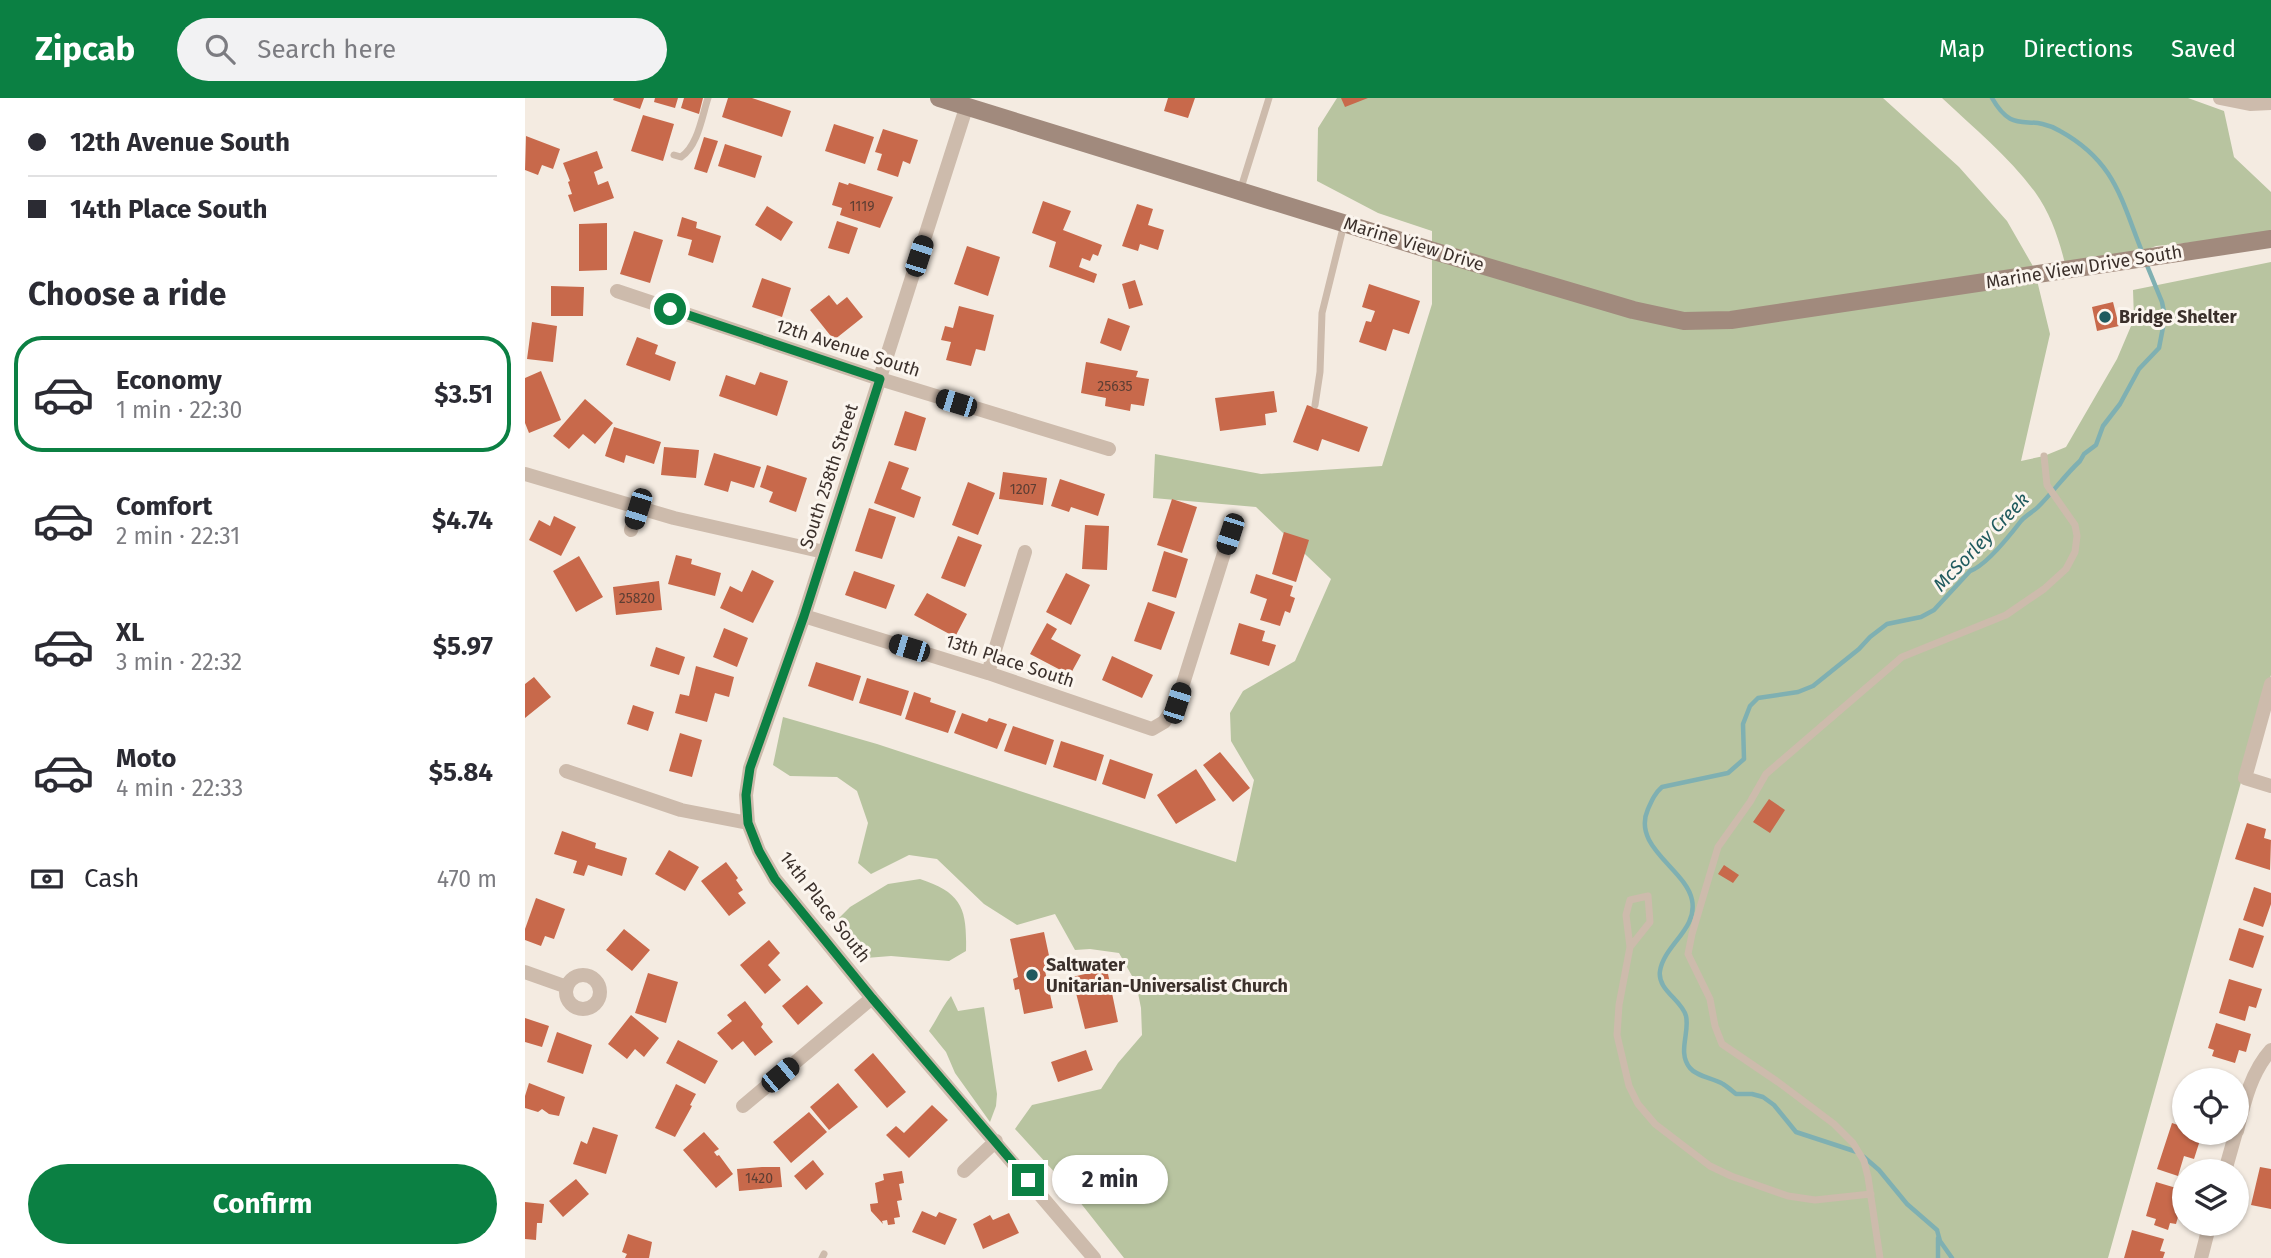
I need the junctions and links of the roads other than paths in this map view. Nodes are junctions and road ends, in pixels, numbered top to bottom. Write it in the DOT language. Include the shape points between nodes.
graph roads {
  1 [pos="708,98"];
  2 [pos="939,98"];
  3 [pos="1269,98"];
  4 [pos="2227,100"];
  5 [pos="2271,103"];
  6 [pos="966,108"];
  7 [pos="674,155"];
  8 [pos="1240,192"];
  9 [pos="1344,223"];
  10 [pos="2271,239"];
  11 [pos="617,291"];
  12 [pos="1897,295"];
  13 [pos="880,379"];
  14 [pos="1315,405"];
  15 [pos="1109,450"];
  16 [pos="2044,456"];
  17 [pos="525,474"];
  18 [pos="638,509"];
  19 [pos="631,530"];
  20 [pos="1230,534"];
  21 [pos="824,552"];
  22 [pos="1025,552"];
  23 [pos="804,616"];
  24 [pos="988,673"];
  25 [pos="2271,684"];
  26 [pos="566,771"];
  27 [pos="2271,786"];
  28 [pos="748,823"];
  29 [pos="1630,947"];
  30 [pos="525,972"];
  31 [pos="567,987"];
  32 [pos="872,998"];
  33 [pos="2271,1050"];
  34 [pos="2249,1090"];
  35 [pos="743,1107"];
  36 [pos="996,1141"];
  37 [pos="964,1171"];
  38 [pos="1871,1194"];
  39 [pos="2207,1236"];
  40 [pos="1094,1258"];
  41 [pos="1880,1258"];
  42 [pos="2201,1258"];
  1 -- 7 [label="lane" via="687,153"];
  2 -- 6 [label="main road, Marine View Drive"];
  3 -- 8 [label="lane"];
  4 -- 5 [label="street"];
  6 -- 8 [label="main road, Marine View Drive"];
  6 -- 13 [label="street, South 258th Street"];
  8 -- 9 [label="main road, Marine View Drive"];
  9 -- 12 [label="main road, Marine View Drive" via="1684,321 1731,320"];
  9 -- 14 [label="lane" via="1322,313"];
  10 -- 12 [label="main road, Marine View Drive South"];
  11 -- 13 [label="street, 12th Avenue South"];
  13 -- 15 [label="street, 12th Avenue South"];
  13 -- 21 [label="street, South 258th Street"];
  16 -- 38 [label="lane" via="2047,485 2075,525 2075,552 2066,569 2006,615 1902,657 1766,774 1718,847 1688,954 1710,999 1722,1044 1835,1124 1861,1156"];
  17 -- 18 [label="street"];
  18 -- 19 [label="street"];
  18 -- 21 [label="street"];
  20 -- 24 [label="street, 13th Place South" via="1177,703 1162,725 1146,728"];
  21 -- 23 [label="street, South 258th Street"];
  22 -- 24 [label="street"];
  23 -- 24 [label="street, 13th Place South"];
  23 -- 28 [label="street, 14th Place South" via="750,768"];
  25 -- 27 [label="street" via="2245,778"];
  26 -- 28 [label="street" via="681,810"];
  28 -- 32 [label="street, 14th Place South" via="775,879"];
  29 -- 29 [label="lane" via="1650,922 1648,896 1630,900 1626,915"];
  29 -- 38 [label="lane" via="1617,1035 1629,1086 1655,1124 1710,1166 1763,1188 1815,1200"];
  30 -- 31 [label="street"];
  32 -- 35 [label="street"];
  32 -- 36 [label="street, 14th Place South"];
  33 -- 34 [label="street"];
  36 -- 37 [label="street"];
  36 -- 40 [label="street, 14th Place South"];
  38 -- 41 [label="lane"];
  39 -- 42 [label="street"];
}
